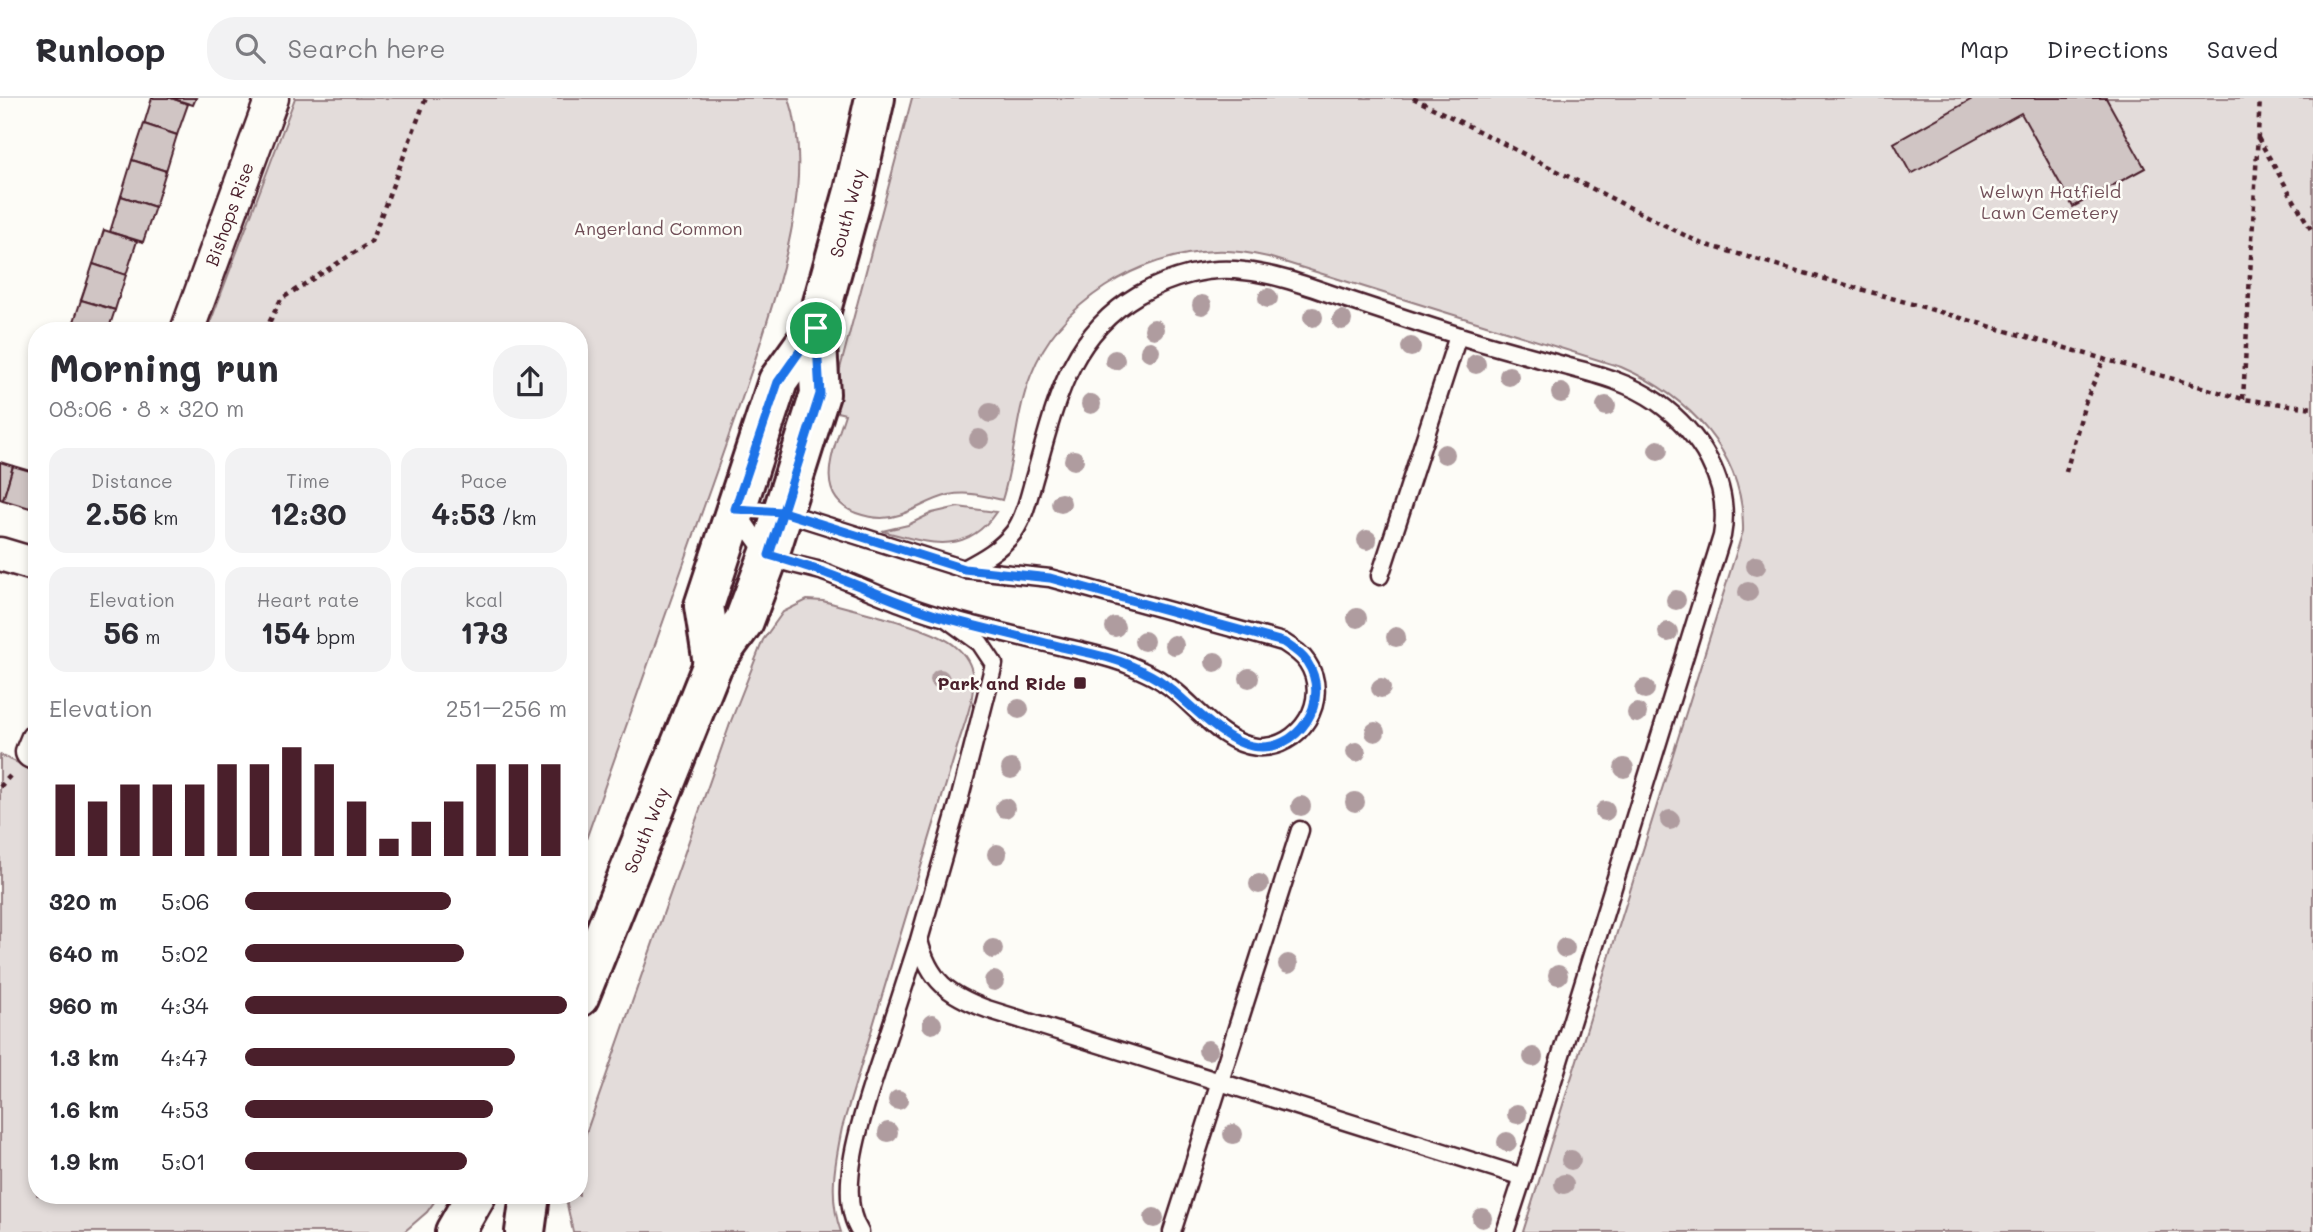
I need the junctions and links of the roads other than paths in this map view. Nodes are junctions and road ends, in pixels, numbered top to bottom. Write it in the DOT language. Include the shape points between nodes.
graph roads {
  1 [pos="272,98"];
  2 [pos="875,98"];
  3 [pos="190,322"];
  4 [pos="816,328"];
  5 [pos="1458,336"];
  6 [pos="735,509"];
  7 [pos="783,512"];
  8 [pos="0,554"];
  9 [pos="769,555"];
  10 [pos="28,562"];
  11 [pos="964,569"];
  12 [pos="1380,576"];
  13 [pos="947,618"];
  14 [pos="713,664"];
  15 [pos="1300,830"];
  16 [pos="919,940"];
  17 [pos="588,975"];
  18 [pos="1220,1082"];
  19 [pos="1523,1177"];
  20 [pos="471,1204"];
  21 [pos="529,1204"];
  22 [pos="455,1232"];
  23 [pos="525,1232"];
  24 [pos="860,1232"];
  25 [pos="1172,1232"];
  26 [pos="1505,1232"];
  1 -- 3 [label="street, Bishops Rise"];
  2 -- 4 [label="main road, South Way" via="855,191"];
  4 -- 6 [label="main road, South Way" via="778,382"];
  4 -- 7 [label="main road, South Way" via="820,394"];
  5 -- 11 [label="lane" via="1280,277 1243,270 1177,277 1140,293 1091,333 1072,363 1015,531 993,553"];
  5 -- 12 [label="lane"];
  5 -- 19 [label="lane" via="1617,380 1656,401 1674,415 1704,452 1717,476 1726,517"];
  6 -- 7 [label="lane"];
  6 -- 9 [label="lane"];
  6 -- 14 [label="main road, South Way" via="704,606"];
  7 -- 9 [label="main road, South Way"];
  7 -- 11 [label="lane"];
  8 -- 10 [label="street"];
  9 -- 13 [label="lane"];
  9 -- 14 [label="main road, South Way" via="744,621"];
  11 -- 13 [label="lane" via="1050,578 1283,642 1307,662 1314,677 1314,708 1307,722 1285,742 1271,747 1241,744 1164,682 1128,665"];
  13 -- 16 [label="lane" via="980,643 994,664"];
  14 -- 17 [label="main road, South Way"];
  15 -- 18 [label="lane"];
  16 -- 18 [label="lane" via="934,977 969,1002"];
  16 -- 24 [label="lane" via="855,1146 850,1194"];
  18 -- 19 [label="lane"];
  18 -- 25 [label="lane"];
  19 -- 26 [label="lane"];
  20 -- 22 [label="main road"];
  21 -- 23 [label="main road"];
}
